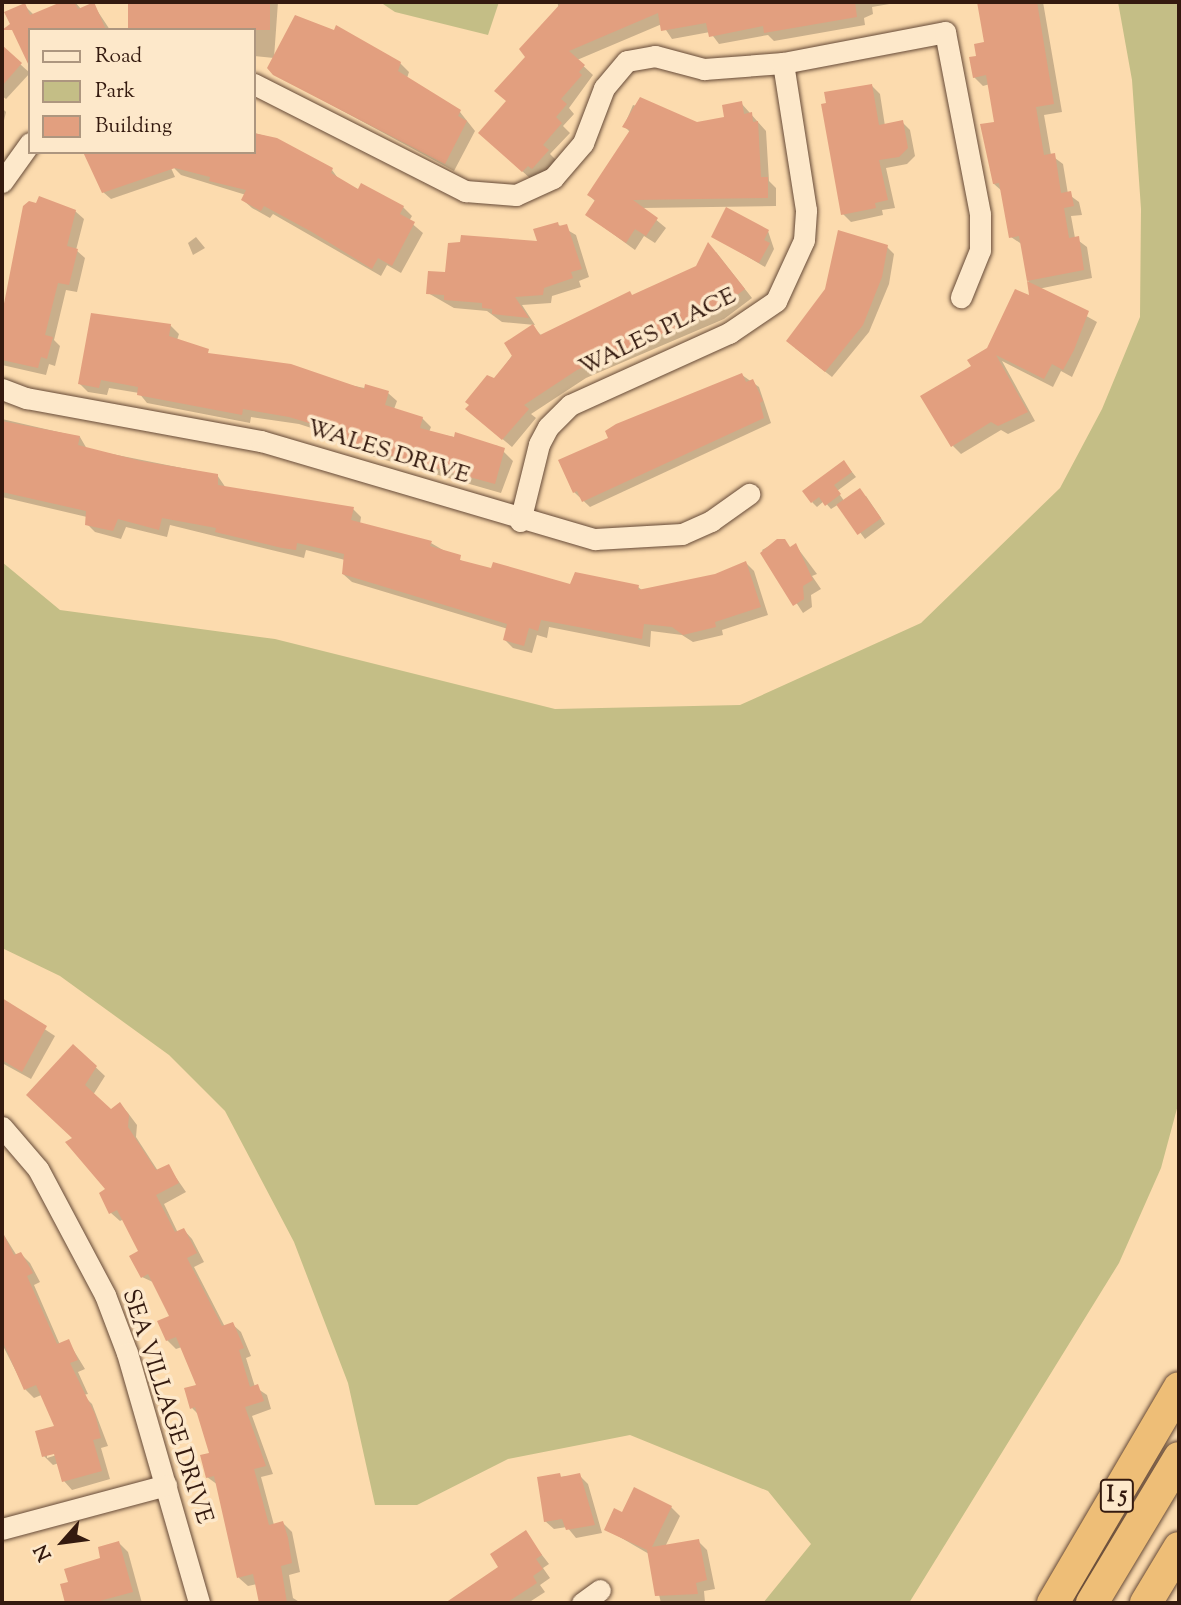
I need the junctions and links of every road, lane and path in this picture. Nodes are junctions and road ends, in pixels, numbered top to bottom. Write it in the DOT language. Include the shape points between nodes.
graph roads {
  1 [pos="783,63"];
  2 [pos="256,84"];
  3 [pos="28,146"];
  4 [pos="2,182"];
  5 [pos="961,296"];
  6 [pos="2,389"];
  7 [pos="749,494"];
  8 [pos="520,521"];
  9 [pos="2,1127"];
  10 [pos="1179,1388"];
  11 [pos="1179,1458"];
  12 [pos="166,1485"];
  13 [pos="2,1529"];
  14 [pos="1179,1548"];
  15 [pos="600,1590"];
  16 [pos="200,1603"];
  17 [pos="582,1603"];
  18 [pos="1053,1603"];
  19 [pos="1093,1603"];
  20 [pos="1146,1603"];
  1 -- 2 [label="street" via="704,69 654,56 627,61 604,88 583,142 553,178 516,195 465,191"];
  1 -- 5 [label="street" via="945,32 980,214 980,250"];
  1 -- 8 [label="street, WALES PLACE" via="806,210 804,240 776,301 729,333 570,405 548,427 539,444"];
  3 -- 4 [label="street"];
  6 -- 8 [label="street, WALES DRIVE" via="26,398 261,441"];
  7 -- 8 [label="street, WALES DRIVE" via="711,521 655,539 595,540"];
  9 -- 12 [label="street, SEA VILLAGE DRIVE" via="38,1169 105,1295"];
  10 -- 18 [label="highway, I 5"];
  11 -- 19 [label="highway"];
  12 -- 13 [label="street"];
  12 -- 16 [label="street, SEA VILLAGE DRIVE"];
  14 -- 20 [label="highway"];
  15 -- 17 [label="street"];
}
